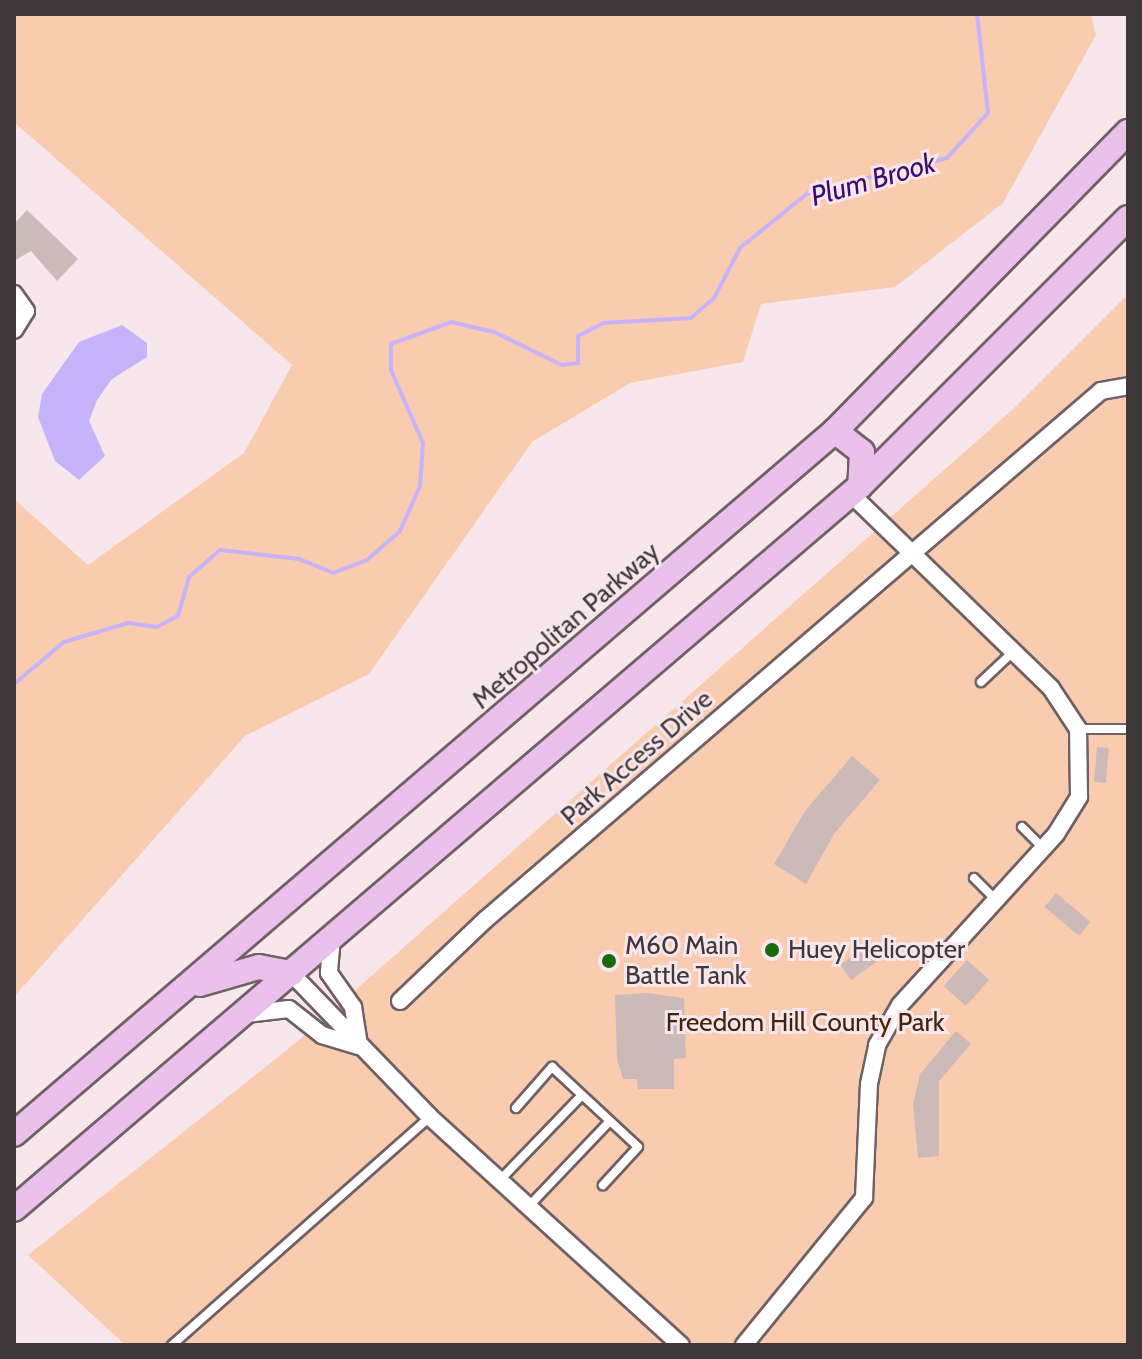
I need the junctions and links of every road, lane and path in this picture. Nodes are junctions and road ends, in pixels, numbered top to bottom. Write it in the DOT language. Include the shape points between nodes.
graph roads {
  1 [pos="1128,132"];
  2 [pos="1128,218"];
  3 [pos="14,294"];
  4 [pos="14,330"];
  5 [pos="1128,386"];
  6 [pos="835,431"];
  7 [pos="856,490"];
  8 [pos="912,558"];
  9 [pos="1013,651"];
  10 [pos="981,682"];
  11 [pos="1078,729"];
  12 [pos="1128,729"];
  13 [pos="1022,827"];
  14 [pos="1043,848"];
  15 [pos="974,878"];
  16 [pos="995,899"];
  17 [pos="332,937"];
  18 [pos="291,973"];
  19 [pos="180,993"];
  20 [pos="400,1001"];
  21 [pos="241,1016"];
  22 [pos="360,1047"];
  23 [pos="582,1095"];
  24 [pos="516,1108"];
  25 [pos="430,1117"];
  26 [pos="610,1121"];
  27 [pos="14,1134"];
  28 [pos="500,1180"];
  29 [pos="603,1185"];
  30 [pos="529,1207"];
  31 [pos="14,1209"];
  32 [pos="172,1345"];
  33 [pos="681,1345"];
  34 [pos="744,1345"];
  1 -- 6 [label="main road, Metropolitan Parkway"];
  2 -- 7 [label="main road"];
  3 -- 4 [label="street" via="26,311"];
  5 -- 8 [label="street, Park Access Drive" via="1101,391"];
  6 -- 7 [label="main road" via="862,452"];
  6 -- 19 [label="main road, Metropolitan Parkway"];
  7 -- 8 [label="street"];
  7 -- 17 [label="main road"];
  8 -- 9 [label="street"];
  8 -- 20 [label="street, Park Access Drive" via="475,928"];
  9 -- 10 [label="lane"];
  9 -- 11 [label="street"];
  11 -- 12 [label="lane"];
  11 -- 14 [label="street" via="1079,797"];
  13 -- 14 [label="lane"];
  14 -- 16 [label="street"];
  15 -- 16 [label="lane"];
  16 -- 34 [label="street" via="900,1005 877,1045 869,1084 869,1180 856,1216"];
  17 -- 18 [label="main road"];
  17 -- 22 [label="street" via="329,973 353,1007"];
  18 -- 19 [label="main road" via="244,970"];
  18 -- 21 [label="main road"];
  18 -- 22 [label="street"];
  19 -- 27 [label="main road, Metropolitan Parkway"];
  21 -- 22 [label="street" via="289,1009 322,1035"];
  21 -- 31 [label="main road"];
  22 -- 25 [label="street"];
  23 -- 24 [label="lane" via="552,1067"];
  23 -- 26 [label="lane"];
  23 -- 28 [label="lane"];
  25 -- 28 [label="street"];
  25 -- 32 [label="lane"];
  26 -- 29 [label="lane" via="638,1147"];
  26 -- 30 [label="lane"];
  28 -- 30 [label="street"];
  30 -- 33 [label="street"];
}
